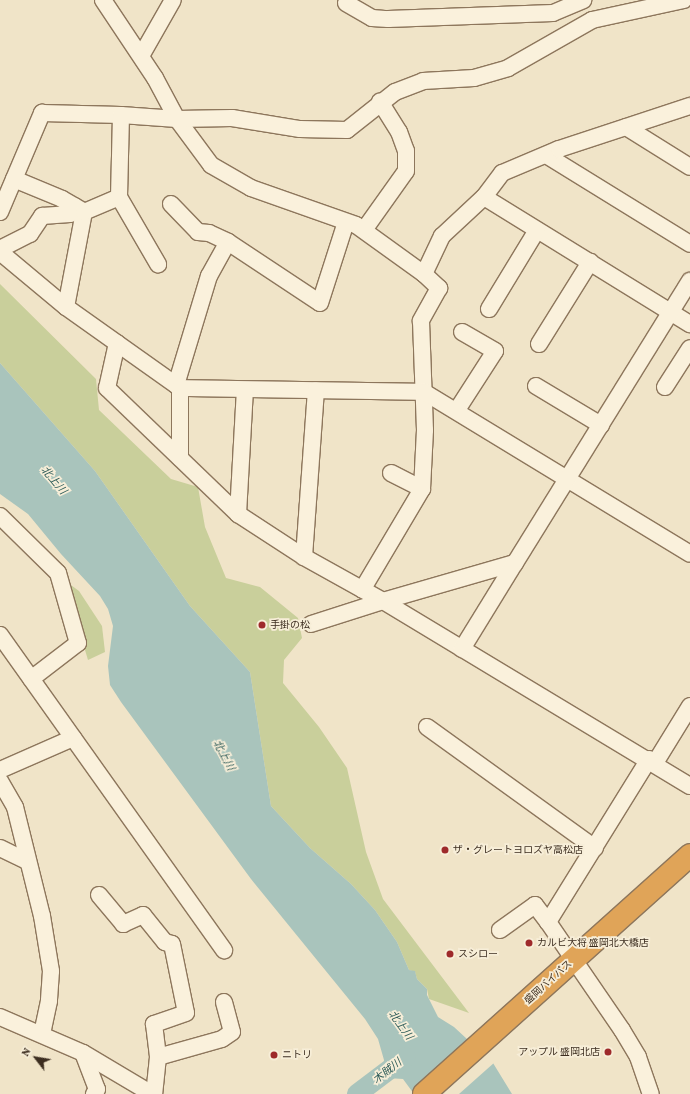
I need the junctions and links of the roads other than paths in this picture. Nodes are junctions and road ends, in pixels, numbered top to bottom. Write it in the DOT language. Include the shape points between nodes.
graph roads {
  1 [pos="104,0"];
  2 [pos="173,0"];
  3 [pos="583,0"];
  4 [pos="684,0"];
  5 [pos="346,3"];
  6 [pos="140,56"];
  7 [pos="380,102"];
  8 [pos="690,106"];
  9 [pos="121,115"];
  10 [pos="177,119"];
  11 [pos="626,128"];
  12 [pos="546,155"];
  13 [pos="690,167"];
  14 [pos="14,179"];
  15 [pos="484,196"];
  16 [pos="119,197"];
  17 [pos="171,204"];
  18 [pos="80,209"];
  19 [pos="0,212"];
  20 [pos="346,222"];
  21 [pos="364,230"];
  22 [pos="537,230"];
  23 [pos="228,242"];
  24 [pos="690,244"];
  25 [pos="0,251"];
  26 [pos="590,262"];
  27 [pos="158,264"];
  28 [pos="424,274"];
  29 [pos="690,281"];
  30 [pos="66,308"];
  31 [pos="489,309"];
  32 [pos="671,312"];
  33 [pos="690,324"];
  34 [pos="462,332"];
  35 [pos="117,343"];
  36 [pos="539,344"];
  37 [pos="690,348"];
  38 [pos="536,386"];
  39 [pos="178,387"];
  40 [pos="665,388"];
  41 [pos="245,390"];
  42 [pos="316,390"];
  43 [pos="424,392"];
  44 [pos="457,410"];
  45 [pos="601,425"];
  46 [pos="180,458"];
  47 [pos="391,473"];
  48 [pos="568,479"];
  49 [pos="422,489"];
  50 [pos="238,514"];
  51 [pos="0,516"];
  52 [pos="690,554"];
  53 [pos="304,557"];
  54 [pos="515,563"];
  55 [pos="362,590"];
  56 [pos="383,600"];
  57 [pos="311,624"];
  58 [pos="0,635"];
  59 [pos="462,649"];
  60 [pos="31,679"];
  61 [pos="690,706"];
  62 [pos="427,727"];
  63 [pos="73,738"];
  64 [pos="652,761"];
  65 [pos="0,770"];
  66 [pos="0,781"];
  67 [pos="690,786"];
  68 [pos="0,848"];
  69 [pos="595,848"];
  70 [pos="690,855"];
  71 [pos="27,861"];
  72 [pos="690,872"];
  73 [pos="99,895"];
  74 [pos="548,922"];
  75 [pos="500,930"];
  76 [pos="224,950"];
  77 [pos="577,964"];
  78 [pos="224,1002"];
  79 [pos="1,1018"];
  80 [pos="42,1034"];
  81 [pos="492,1041"];
  82 [pos="83,1053"];
  83 [pos="158,1057"];
  84 [pos="94,1094"];
  85 [pos="153,1094"];
  86 [pos="424,1094"];
  87 [pos="443,1094"];
  88 [pos="651,1094"];
  1 -- 6 [label="street"];
  2 -- 6 [label="street"];
  3 -- 5 [label="street" via="553,13 388,19 372,18"];
  4 -- 7 [label="street" via="592,20 508,68 474,78 423,81 395,92"];
  6 -- 10 [label="street"];
  7 -- 10 [label="street" via="347,130 300,129 232,118"];
  7 -- 21 [label="street" via="399,132 406,151 406,171"];
  8 -- 11 [label="street"];
  9 -- 10 [label="street"];
  9 -- 14 [label="street" via="42,113"];
  9 -- 16 [label="street"];
  10 -- 20 [label="street" via="211,165 251,188"];
  11 -- 12 [label="street"];
  11 -- 13 [label="street"];
  12 -- 15 [label="street" via="502,173"];
  12 -- 24 [label="street"];
  14 -- 18 [label="street" via="62,198"];
  14 -- 19 [label="street"];
  15 -- 22 [label="street"];
  15 -- 28 [label="street" via="442,236"];
  16 -- 18 [label="street"];
  16 -- 27 [label="street"];
  17 -- 23 [label="street" via="198,232 209,233"];
  18 -- 25 [label="street" via="70,214 42,216 30,234"];
  18 -- 30 [label="street"];
  20 -- 21 [label="street"];
  20 -- 23 [label="street" via="320,303"];
  21 -- 28 [label="street"];
  22 -- 26 [label="street"];
  22 -- 31 [label="street"];
  23 -- 39 [label="street" via="209,276"];
  25 -- 30 [label="street"];
  26 -- 32 [label="street"];
  26 -- 36 [label="street"];
  28 -- 43 [label="street" via="438,288 421,321"];
  29 -- 32 [label="street"];
  30 -- 35 [label="street"];
  32 -- 33 [label="street"];
  32 -- 45 [label="street"];
  34 -- 44 [label="street" via="495,351"];
  35 -- 39 [label="street"];
  35 -- 46 [label="street" via="107,388"];
  37 -- 40 [label="street"];
  38 -- 45 [label="street"];
  39 -- 41 [label="street"];
  39 -- 46 [label="street"];
  41 -- 42 [label="street"];
  41 -- 50 [label="street"];
  42 -- 43 [label="street"];
  42 -- 53 [label="street"];
  43 -- 44 [label="street"];
  43 -- 49 [label="street"];
  44 -- 48 [label="street"];
  45 -- 48 [label="street"];
  46 -- 50 [label="street"];
  47 -- 49 [label="street"];
  48 -- 52 [label="street"];
  48 -- 54 [label="street"];
  49 -- 55 [label="street"];
  50 -- 53 [label="street"];
  51 -- 60 [label="street" via="58,573 78,643"];
  53 -- 55 [label="street"];
  54 -- 56 [label="street"];
  54 -- 59 [label="street"];
  55 -- 56 [label="street"];
  56 -- 57 [label="street"];
  56 -- 59 [label="street"];
  58 -- 60 [label="street"];
  59 -- 64 [label="street"];
  60 -- 63 [label="street"];
  61 -- 64 [label="street"];
  62 -- 69 [label="street"];
  63 -- 65 [label="street"];
  63 -- 76 [label="street"];
  64 -- 67 [label="street"];
  64 -- 69 [label="street"];
  66 -- 71 [label="street" via="14,807"];
  68 -- 71 [label="street"];
  69 -- 74 [label="street"];
  70 -- 77 [label="highway, 盛岡バイパス"];
  71 -- 80 [label="street" via="42,916 51,971 49,1001"];
  72 -- 77 [label="highway, 盛岡バイパス"];
  73 -- 83 [label="street" via="123,924 143,915 166,942 172,944 186,1013 154,1024"];
  74 -- 75 [label="street" via="535,905"];
  74 -- 77 [label="street"];
  77 -- 81 [label="highway, 盛岡バイパス"];
  77 -- 88 [label="street" via="638,1057"];
  78 -- 83 [label="street" via="232,1032 222,1039"];
  79 -- 80 [label="street"];
  80 -- 82 [label="street"];
  81 -- 86 [label="highway, 盛岡バイパス"];
  81 -- 87 [label="highway, 盛岡バイパス"];
  82 -- 84 [label="street" via="97,1089"];
  82 -- 85 [label="street"];
  83 -- 85 [label="street"];
}
